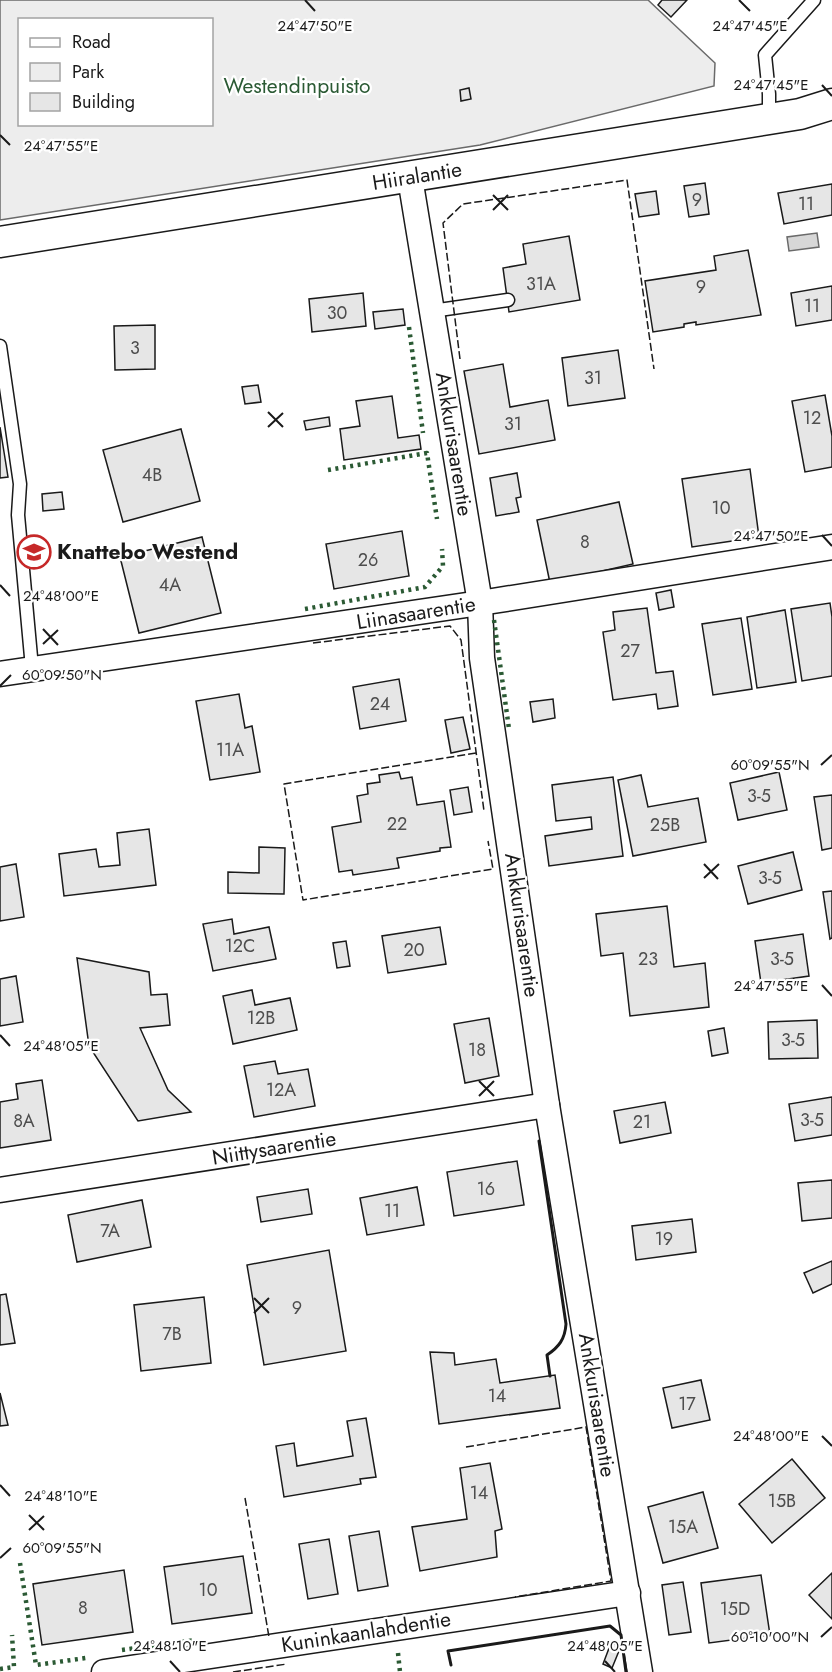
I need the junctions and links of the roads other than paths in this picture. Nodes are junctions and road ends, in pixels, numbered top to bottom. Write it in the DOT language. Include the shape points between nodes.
graph roads {
  1 [pos="814,0"];
  2 [pos="832,104"];
  3 [pos="769,119"];
  4 [pos="410,178"];
  5 [pos="0,242"];
  6 [pos="508,300"];
  7 [pos="432,310"];
  8 [pos="0,346"];
  9 [pos="832,547"];
  10 [pos="480,603"];
  11 [pos="32,668"];
  12 [pos="0,674"];
  13 [pos="547,1105"];
  14 [pos="0,1190"];
  15 [pos="628,1593"];
  16 [pos="104,1672"];
  17 [pos="640,1672"];
  1 -- 3 [label="lane" via="765,55"];
  2 -- 3 [label="street, Hiiralantie"];
  3 -- 4 [label="street, Hiiralantie"];
  4 -- 5 [label="street, Hiiralantie"];
  4 -- 7 [label="street, Ankkurisaarentie"];
  6 -- 7 [label="lane"];
  7 -- 10 [label="street, Ankkurisaarentie"];
  8 -- 11 [label="lane" via="20,484 18,515"];
  9 -- 10 [label="street, Liinasaarentie"];
  10 -- 11 [label="street, Liinasaarentie"];
  10 -- 13 [label="street, Ankkurisaarentie" via="482,658"];
  11 -- 12 [label="street, Liinasaarentie"];
  13 -- 14 [label="street, Niittysaarentie"];
  13 -- 15 [label="street, Ankkurisaarentie"];
  15 -- 16 [label="street, Kuninkaanlahdentie"];
  15 -- 17 [label="street, Ankkurisaarentie"];
}
